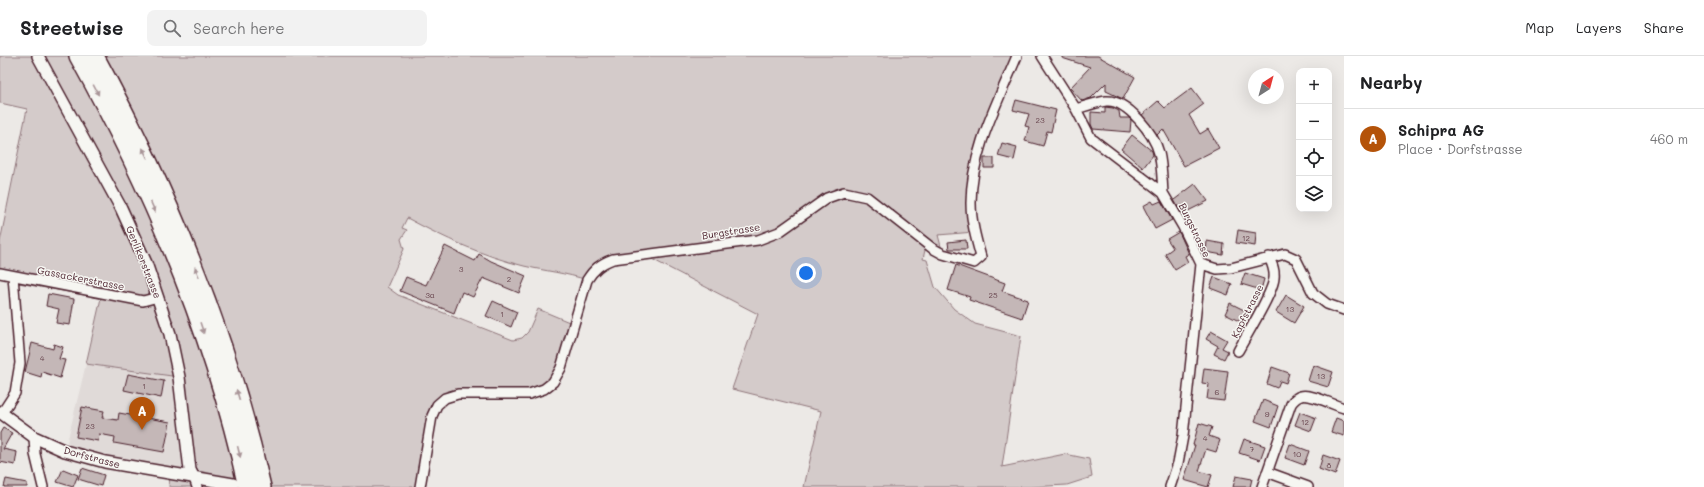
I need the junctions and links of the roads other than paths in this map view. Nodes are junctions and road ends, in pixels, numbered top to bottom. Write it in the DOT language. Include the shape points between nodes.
graph roads {
  1 [pos="38,56"];
  2 [pos="78,56"];
  3 [pos="95,56"];
  4 [pos="1017,56"];
  5 [pos="1042,56"];
  6 [pos="1076,109"];
  7 [pos="1163,193"];
  8 [pos="1269,257"];
  9 [pos="1201,264"];
  10 [pos="0,273"];
  11 [pos="13,276"];
  12 [pos="158,297"];
  13 [pos="1344,310"];
  14 [pos="1238,351"];
  15 [pos="1344,408"];
  16 [pos="1,412"];
  17 [pos="34,437"];
  18 [pos="1267,472"];
  19 [pos="195,482"];
  20 [pos="240,486"];
  21 [pos="43,487"];
  22 [pos="262,487"];
  23 [pos="420,487"];
  24 [pos="1170,487"];
  25 [pos="1262,487"];
  26 [pos="1308,487"];
  1 -- 12 [label="street, Gerlikerstrasse" via="121,208"];
  2 -- 20 [label="highway, one-way" via="131,158 201,325 219,382"];
  22 -- 3 [label="highway, one-way" via="234,380 203,288 159,183"];
  4 -- 23 [label="street, Burgstrasse" via="984,136 973,176 971,204 980,257 974,263 932,248 867,197 844,192 827,198 779,232 758,240 613,259 602,263 592,271 587,280 561,368 553,382 544,389 529,394 458,394 445,398 437,405 432,416"];
  5 -- 6 [label="street, Burgstrasse"];
  6 -- 7 [label="street, Burgstrasse" via="1092,138"];
  6 -- 7 [label="street" via="1107,101 1132,111 1159,153"];
  7 -- 9 [label="street, Burgstrasse"];
  8 -- 9 [label="street" via="1230,268 1217,269"];
  8 -- 13 [label="street" via="1285,254 1296,259 1313,293 1327,304"];
  8 -- 14 [label="street, Kapfstrasse" via="1274,279 1271,290"];
  9 -- 24 [label="street, Burgstrasse" via="1183,436"];
  10 -- 11 [label="street, Gassackerstrasse"];
  11 -- 12 [label="street, Gassackerstrasse" via="143,301"];
  11 -- 16 [label="street" via="20,363 15,393"];
  12 -- 19 [label="street, Gerlikerstrasse" via="170,334 179,377 190,470"];
  15 -- 18 [label="street" via="1310,396 1297,398 1291,404"];
  16 -- 17 [label="street, Dorfstrasse"];
  17 -- 19 [label="street, Dorfstrasse" via="65,451"];
  17 -- 21 [label="street" via="35,454"];
  18 -- 25 [label="street"];
  18 -- 26 [label="street"];
  19 -- 20 [label="street, Dorfstrasse"];
}
